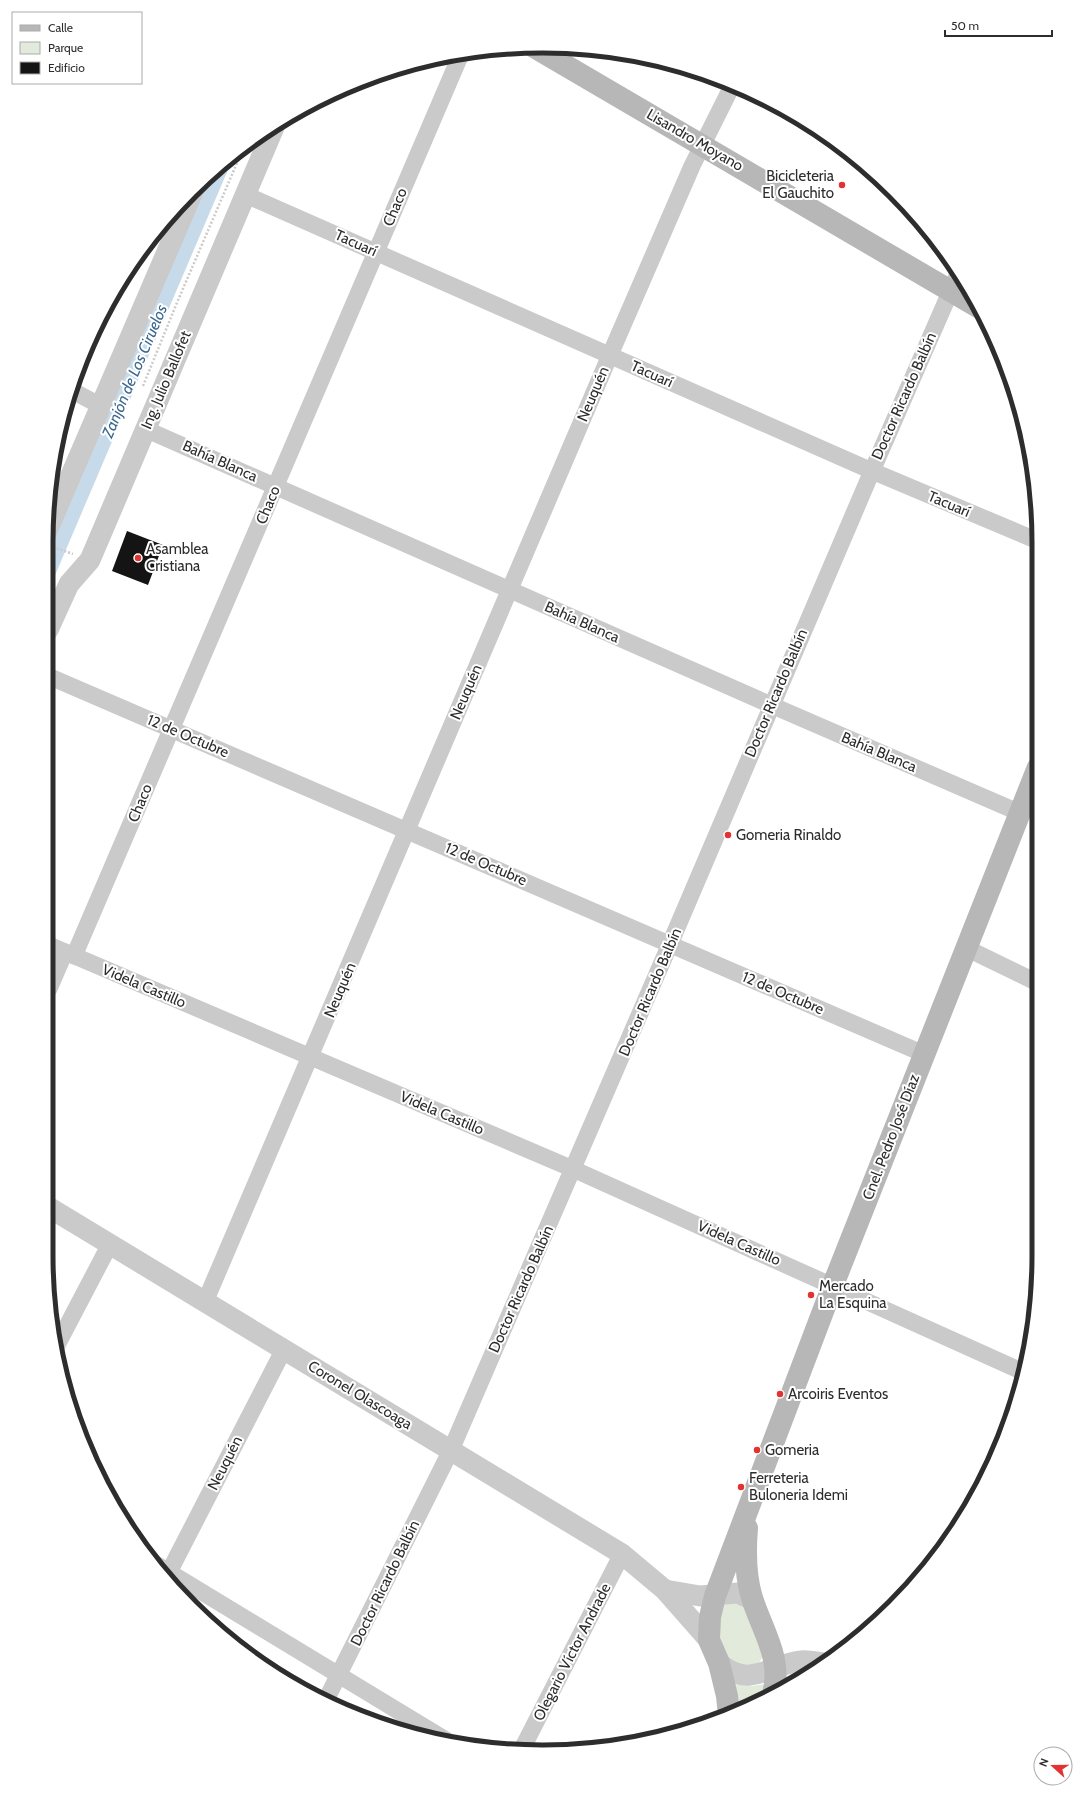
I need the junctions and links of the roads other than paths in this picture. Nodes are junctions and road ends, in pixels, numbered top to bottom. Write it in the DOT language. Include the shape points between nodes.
graph roads {
  1 [pos="545,53"];
  2 [pos="458,60"];
  3 [pos="730,90"];
  4 [pos="271,135"];
  5 [pos="702,144"];
  6 [pos="246,194"];
  7 [pos="187,206"];
  8 [pos="376,252"];
  9 [pos="954,283"];
  10 [pos="962,291"];
  11 [pos="610,355"];
  12 [pos="77,393"];
  13 [pos="101,406"];
  14 [pos="146,429"];
  15 [pos="872,471"];
  16 [pos="277,486"];
  17 [pos="53,527"];
  18 [pos="1032,539"];
  19 [pos="510,590"];
  20 [pos="53,619"];
  21 [pos="53,678"];
  22 [pos="771,705"];
  23 [pos="172,729"];
  24 [pos="1032,782"];
  25 [pos="1020,813"];
  26 [pos="407,830"];
  27 [pos="670,944"];
  28 [pos="53,947"];
  29 [pos="966,948"];
  30 [pos="69,954"];
  31 [pos="1032,980"];
  32 [pos="53,982"];
  33 [pos="924,1054"];
  34 [pos="311,1057"];
  35 [pos="573,1169"];
  36 [pos="53,1210"];
  37 [pos="110,1244"];
  38 [pos="833,1285"];
  39 [pos="205,1302"];
  40 [pos="60,1339"];
  41 [pos="284,1349"];
  42 [pos="1018,1369"];
  43 [pos="451,1450"];
  44 [pos="749,1509"];
  45 [pos="622,1554"];
  46 [pos="169,1572"];
  47 [pos="173,1577"];
  48 [pos="665,1590"];
  49 [pos="721,1595"];
  50 [pos="753,1600"];
  51 [pos="709,1640"];
  52 [pos="815,1662"];
  53 [pos="719,1663"];
  54 [pos="770,1663"];
  55 [pos="339,1674"];
  56 [pos="772,1688"];
  57 [pos="328,1696"];
  58 [pos="728,1709"];
  59 [pos="434,1733"];
  60 [pos="524,1744"];
  1 -- 5 [label="main road, Lisandro Moyano"];
  2 -- 8 [label="street, Chaco"];
  3 -- 5 [label="street, Neuquén"];
  4 -- 6 [label="street, Ing. Julio Ballofet"];
  5 -- 9 [label="main road, Lisandro Moyano"];
  5 -- 11 [label="street, Neuquén"];
  6 -- 8 [label="street, Tacuarí"];
  6 -- 14 [label="street, Ing. Julio Ballofet"];
  7 -- 13 [label="street"];
  8 -- 11 [label="street, Tacuarí"];
  8 -- 16 [label="street, Chaco"];
  9 -- 10 [label="main road, Lisandro Moyano"];
  9 -- 15 [label="street, Doctor Ricardo Balbín"];
  11 -- 15 [label="street, Tacuarí"];
  11 -- 19 [label="street, Neuquén"];
  12 -- 13 [label="street"];
  13 -- 17 [label="street"];
  14 -- 16 [label="street, Bahía Blanca"];
  14 -- 20 [label="street, Ing. Julio Ballofet" via="90,560 69,584"];
  15 -- 18 [label="street, Tacuarí"];
  15 -- 22 [label="street, Doctor Ricardo Balbín"];
  16 -- 19 [label="street, Bahía Blanca"];
  16 -- 23 [label="street, Chaco"];
  19 -- 22 [label="street, Bahía Blanca"];
  19 -- 26 [label="street, Neuquén"];
  21 -- 23 [label="street, 12 de Octubre"];
  22 -- 25 [label="street, Bahía Blanca"];
  22 -- 27 [label="street, Doctor Ricardo Balbín"];
  23 -- 26 [label="street, 12 de Octubre"];
  23 -- 30 [label="street, Chaco"];
  24 -- 25 [label="main road, Cnel. Pedro José Díaz"];
  25 -- 29 [label="main road, Cnel. Pedro José Díaz"];
  26 -- 27 [label="street, 12 de Octubre"];
  26 -- 34 [label="street, Neuquén"];
  27 -- 33 [label="street, 12 de Octubre"];
  27 -- 35 [label="street, Doctor Ricardo Balbín"];
  28 -- 30 [label="street, Videla Castillo"];
  29 -- 31 [label="street"];
  29 -- 33 [label="main road, Cnel. Pedro José Díaz"];
  30 -- 32 [label="street, Chaco"];
  30 -- 34 [label="street, Videla Castillo"];
  33 -- 38 [label="main road, Cnel. Pedro José Díaz"];
  34 -- 35 [label="street, Videla Castillo"];
  34 -- 39 [label="street, Neuquén"];
  35 -- 38 [label="street, Videla Castillo"];
  35 -- 43 [label="street, Doctor Ricardo Balbín"];
  36 -- 37 [label="street, Coronel Olascoaga"];
  37 -- 39 [label="street, Coronel Olascoaga"];
  37 -- 40 [label="street"];
  38 -- 42 [label="street, Videla Castillo"];
  38 -- 44 [label="main road, Cnel. Pedro José Díaz"];
  39 -- 41 [label="street, Coronel Olascoaga"];
  41 -- 43 [label="street, Coronel Olascoaga"];
  41 -- 46 [label="street, Neuquén"];
  43 -- 45 [label="street, Coronel Olascoaga"];
  43 -- 55 [label="street, Doctor Ricardo Balbín"];
  44 -- 49 [label="main road, Cnel. Pedro José Díaz"];
  44 -- 50 [label="main road, Cnel. Pedro José Díaz" via="746,1563"];
  45 -- 48 [label="street, Coronel Olascoaga"];
  45 -- 60 [label="street, Olegario Víctor Andrade"];
  47 -- 55 [label="street"];
  48 -- 49 [label="street, Coronel Olascoaga" via="685,1594"];
  48 -- 51 [label="street, Coronel Olascoaga"];
  49 -- 50 [label="street" via="738,1593"];
  49 -- 51 [label="main road, Cnel. Pedro José Díaz" via="710,1618"];
  50 -- 54 [label="main road, Cnel. Pedro José Díaz"];
  51 -- 53 [label="main road, Cnel. Pedro José Díaz"];
  52 -- 54 [label="street"];
  53 -- 54 [label="street" via="731,1672 744,1676"];
  53 -- 58 [label="main road, Cnel. Pedro José Díaz"];
  54 -- 56 [label="main road"];
  55 -- 57 [label="street, Doctor Ricardo Balbín"];
  55 -- 59 [label="street"];
}
